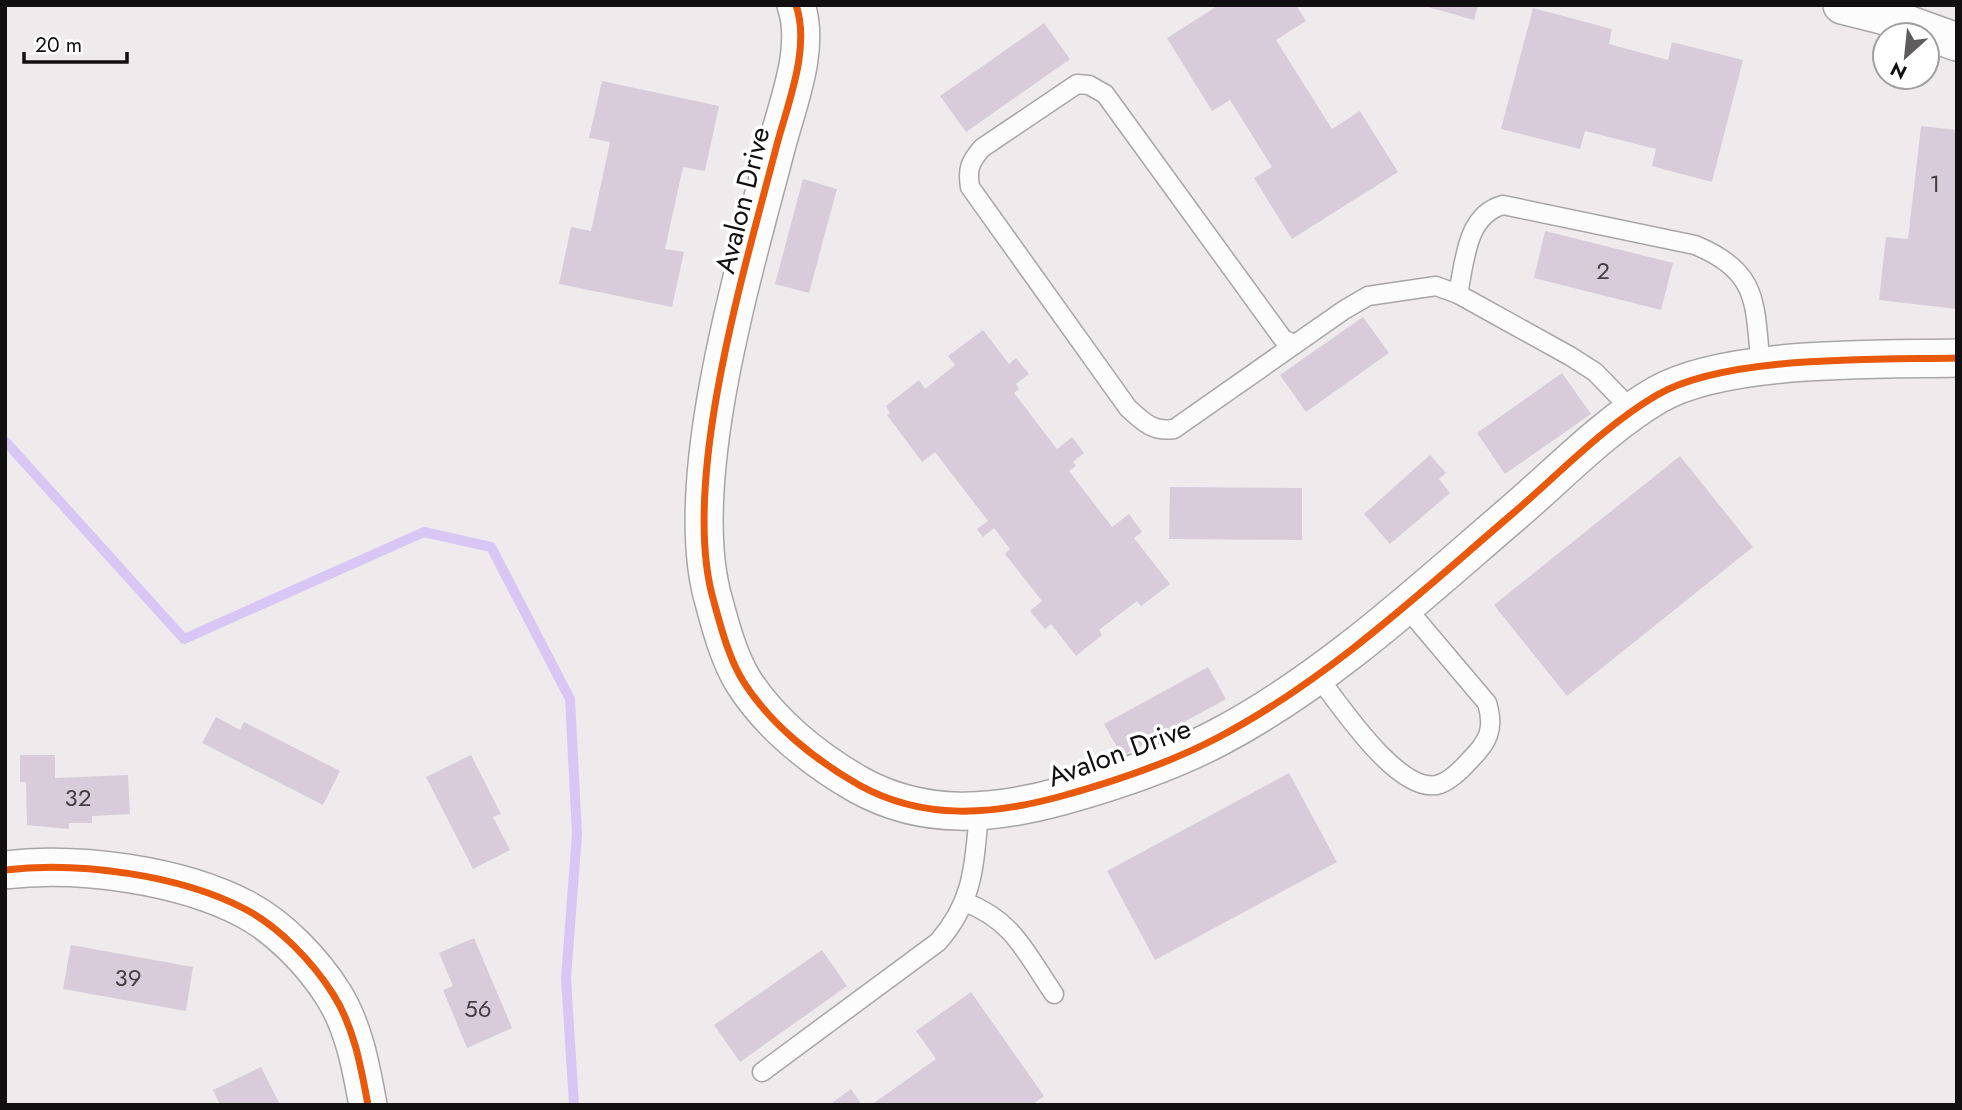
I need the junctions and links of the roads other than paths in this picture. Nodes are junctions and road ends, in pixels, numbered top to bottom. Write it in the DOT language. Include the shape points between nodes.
graph roads {
  1 [pos="796,5"];
  2 [pos="1842,5"];
  3 [pos="1957,42"];
  4 [pos="1458,294"];
  5 [pos="1294,344"];
  6 [pos="1957,358"];
  7 [pos="1761,367"];
  8 [pos="1633,411"];
  9 [pos="1405,606"];
  10 [pos="1316,674"];
  11 [pos="979,813"];
  12 [pos="5,870"];
  13 [pos="965,902"];
  14 [pos="1054,994"];
  15 [pos="762,1072"];
  16 [pos="368,1105"];
  1 -- 11 [label="street, Avalon Drive" via="802,22 796,66 712,431 704,502 711,594 743,680 808,752 872,792 908,805"];
  2 -- 3 [label="street"];
  4 -- 5 [label="lane" via="1436,286 1368,296"];
  4 -- 7 [label="lane" via="1479,219 1489,209 1503,205 1695,245 1723,256 1743,276 1753,299"];
  4 -- 8 [label="lane" via="1595,373"];
  5 -- 5 [label="lane" via="1174,429 1160,431 1145,424 1128,408 970,187 967,172 971,161 982,148 1077,84 1105,94 1283,339"];
  6 -- 7 [label="street, Avalon Drive"];
  7 -- 8 [label="street, Avalon Drive" via="1702,376 1661,392"];
  8 -- 9 [label="street, Avalon Drive"];
  9 -- 10 [label="street, Avalon Drive"];
  9 -- 10 [label="lane" via="1487,703 1493,721 1490,734 1461,770 1440,784 1423,785 1401,775"];
  10 -- 11 [label="street, Avalon Drive" via="1219,737 1116,781"];
  11 -- 13 [label="lane" via="972,881"];
  12 -- 16 [label="street" via="34,866 118,871 194,890 245,909 293,945 333,994 359,1052"];
  13 -- 14 [label="lane" via="1005,923"];
  13 -- 15 [label="lane" via="938,942"];
}
